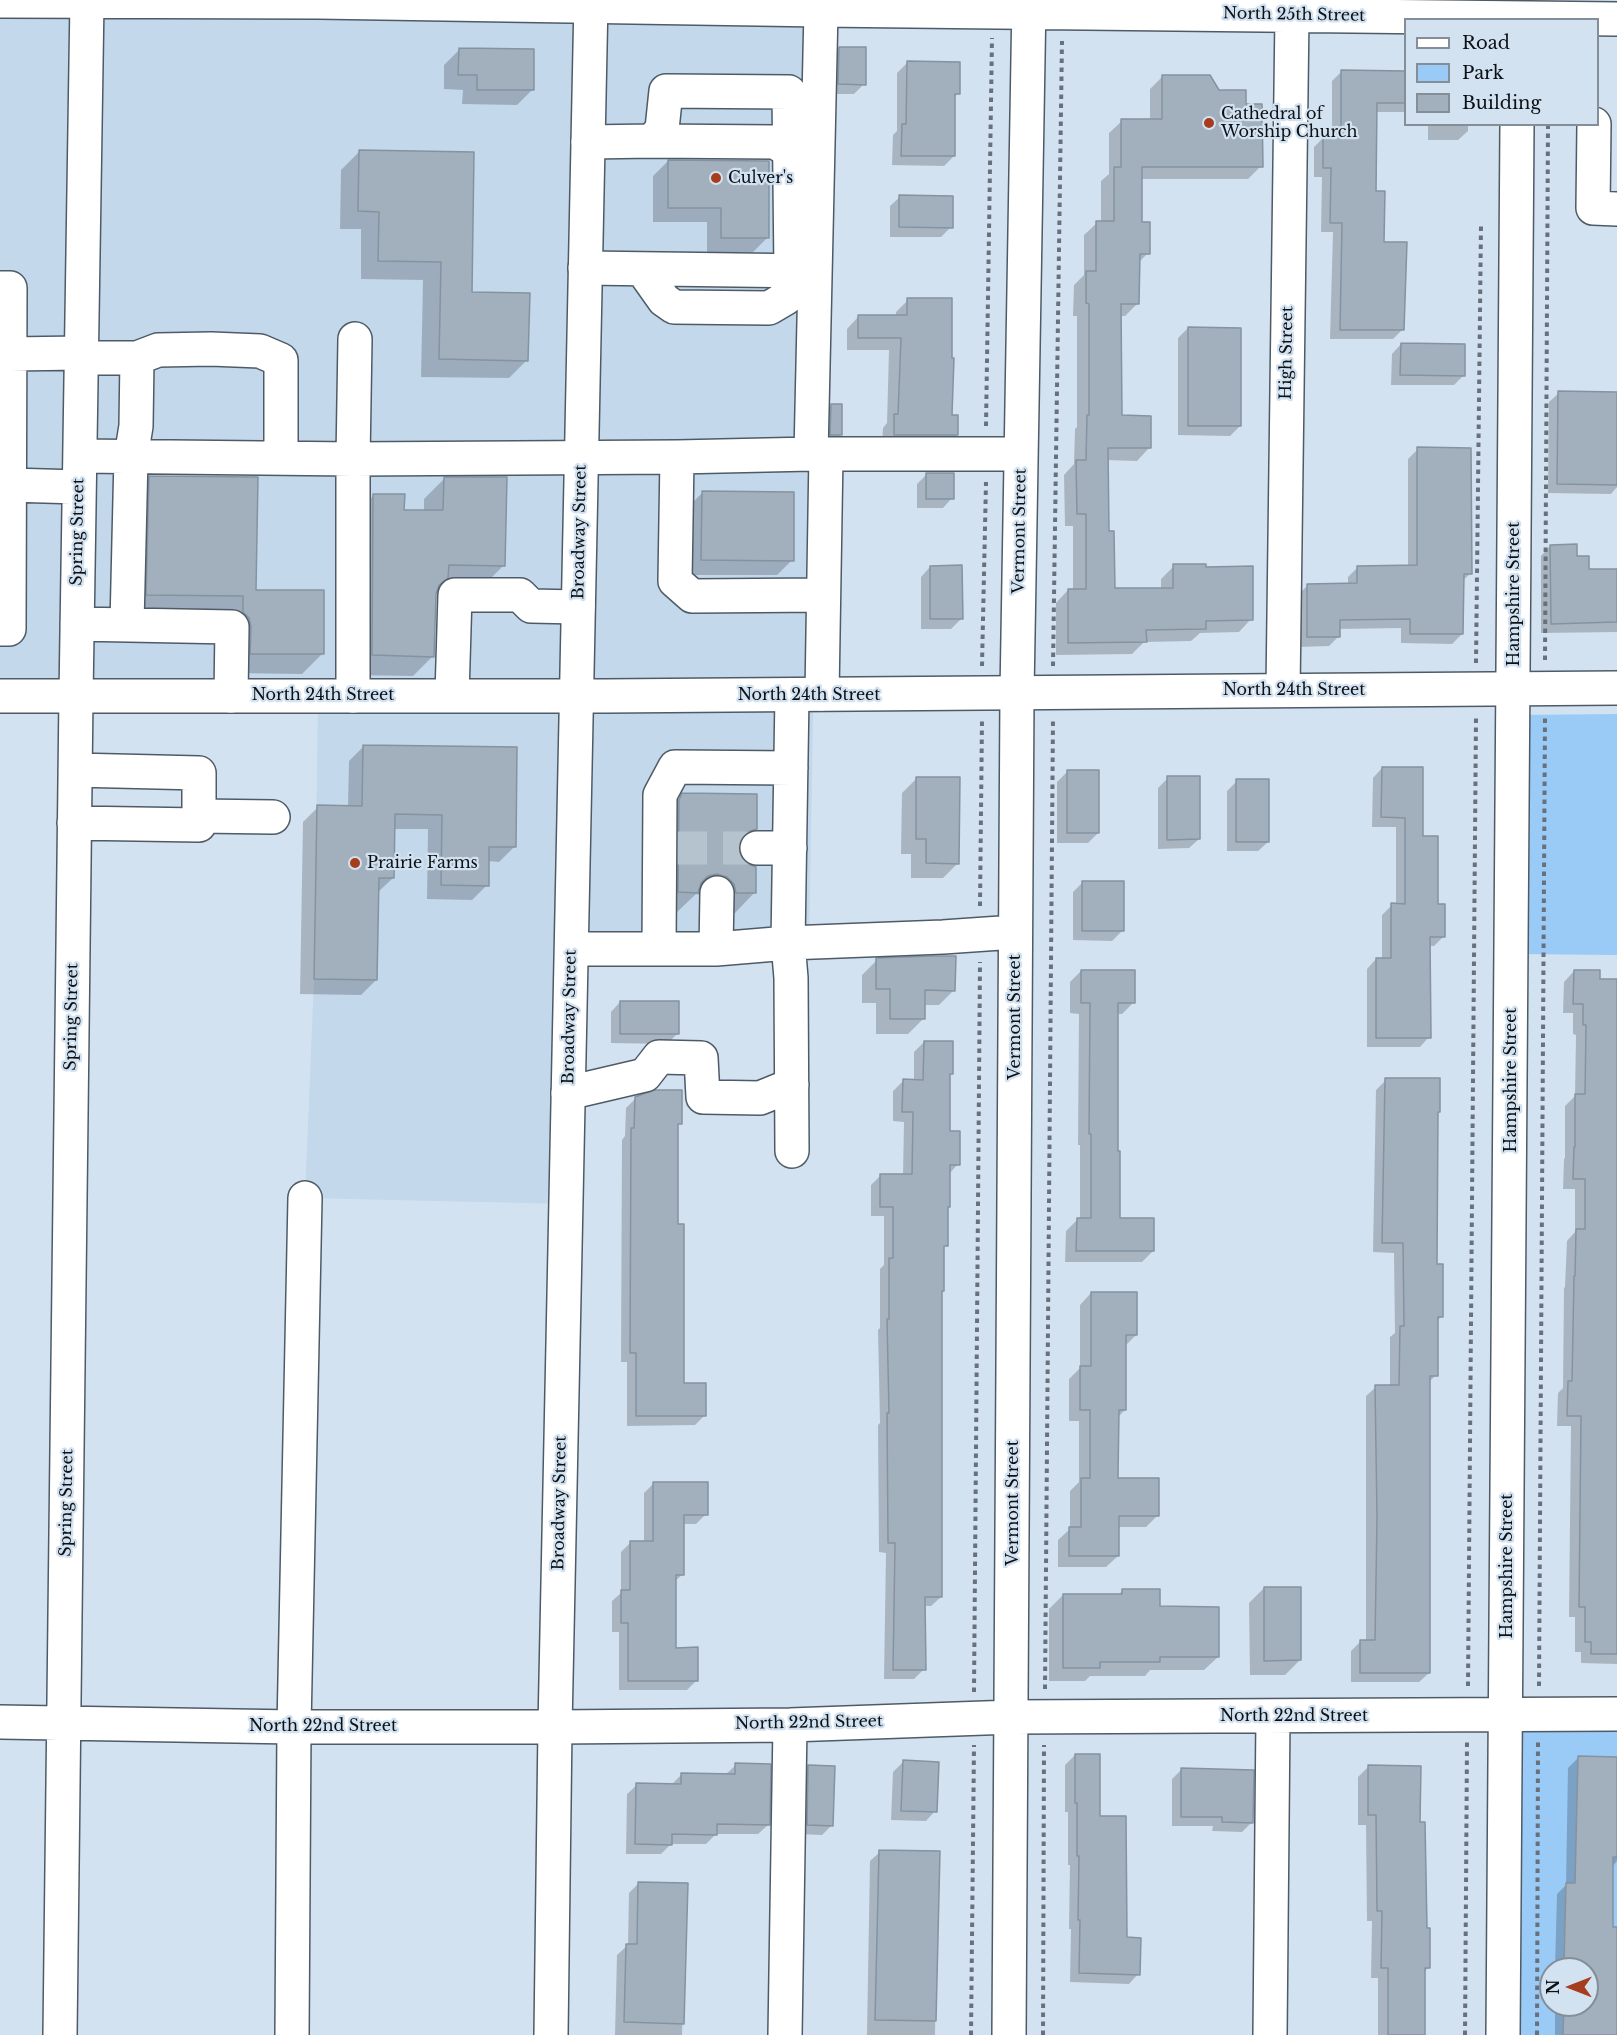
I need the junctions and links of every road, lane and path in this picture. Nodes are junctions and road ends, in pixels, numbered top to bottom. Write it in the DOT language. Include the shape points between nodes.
graph roads {
  1 [pos="87,0"];
  2 [pos="0,1"];
  3 [pos="318,1"];
  4 [pos="528,2"];
  5 [pos="591,3"];
  6 [pos="1029,6"];
  7 [pos="821,10"];
  8 [pos="1276,10"];
  9 [pos="992,12"];
  10 [pos="1062,12"];
  11 [pos="1491,18"];
  12 [pos="1599,19"];
  13 [pos="1617,19"];
  14 [pos="804,92"];
  15 [pos="1517,126"];
  16 [pos="1548,126"];
  17 [pos="1594,126"];
  18 [pos="652,141"];
  19 [pos="588,142"];
  20 [pos="791,152"];
  21 [pos="1617,208"];
  22 [pos="1481,224"];
  23 [pos="585,268"];
  24 [pos="803,271"];
  25 [pos="0,288"];
  26 [pos="354,339"];
  27 [pos="10,354"];
  28 [pos="81,355"];
  29 [pos="137,358"];
  30 [pos="819,454"];
  31 [pos="986,454"];
  32 [pos="1021,454"];
  33 [pos="131,457"];
  34 [pos="281,457"];
  35 [pos="677,457"];
  36 [pos="582,458"];
  37 [pos="353,459"];
  38 [pos="79,472"];
  39 [pos="10,485"];
  40 [pos="824,594"];
  41 [pos="578,607"];
  42 [pos="77,624"];
  43 [pos="127,624"];
  44 [pos="0,628"];
  45 [pos="1529,688"];
  46 [pos="1617,688"];
  47 [pos="1476,689"];
  48 [pos="1283,690"];
  49 [pos="982,693"];
  50 [pos="1017,693"];
  51 [pos="1053,693"];
  52 [pos="807,694"];
  53 [pos="452,695"];
  54 [pos="577,695"];
  55 [pos="0,696"];
  56 [pos="76,696"];
  57 [pos="231,696"];
  58 [pos="353,696"];
  59 [pos="791,768"];
  60 [pos="75,770"];
  61 [pos="199,816"];
  62 [pos="273,817"];
  63 [pos="74,823"];
  64 [pos="757,848"];
  65 [pos="790,848"];
  66 [pos="717,893"];
  67 [pos="1015,932"];
  68 [pos="980,934"];
  69 [pos="788,943"];
  70 [pos="572,950"];
  71 [pos="659,950"];
  72 [pos="716,950"];
  73 [pos="792,1085"];
  74 [pos="568,1093"];
  75 [pos="792,1151"];
  76 [pos="306,1198"];
  77 [pos="1617,1713"];
  78 [pos="1468,1714"];
  79 [pos="1506,1714"];
  80 [pos="1538,1714"];
  81 [pos="1273,1716"];
  82 [pos="1044,1717"];
  83 [pos="1012,1718"];
  84 [pos="974,1719"];
  85 [pos="0,1722"];
  86 [pos="64,1723"];
  87 [pos="790,1725"];
  88 [pos="294,1726"];
  89 [pos="555,1726"];
  90 [pos="60,2035"];
  91 [pos="292,2035"];
  92 [pos="551,2035"];
  93 [pos="785,2035"];
  94 [pos="971,2035"];
  95 [pos="1009,2035"];
  96 [pos="1043,2035"];
  97 [pos="1270,2035"];
  98 [pos="1465,2035"];
  99 [pos="1503,2035"];
  100 [pos="1537,2035"];
  1 -- 2 [label="street, North 25th Street"];
  1 -- 3 [label="street, North 25th Street"];
  1 -- 28 [label="street, Spring Street"];
  3 -- 4 [label="street, North 25th Street"];
  4 -- 5 [label="street, North 25th Street"];
  5 -- 7 [label="street, North 25th Street"];
  5 -- 19 [label="street, Broadway Street"];
  6 -- 9 [label="street, North 25th Street"];
  6 -- 10 [label="street, North 25th Street"];
  6 -- 32 [label="street, Vermont Street"];
  7 -- 9 [label="street, North 25th Street"];
  7 -- 14 [label="street"];
  8 -- 10 [label="street, North 25th Street"];
  8 -- 11 [label="street, North 25th Street"];
  8 -- 48 [label="street, High Street"];
  9 -- 31 [label="path"];
  10 -- 51 [label="path"];
  12 -- 13 [label="street, North 25th Street"];
  14 -- 18 [label="street" via="666,91 662,129"];
  14 -- 20 [label="street"];
  14 -- 24 [label="street"];
  15 -- 45 [label="street, Hampshire Street"];
  16 -- 45 [label="path"];
  17 -- 21 [label="street" via="1593,208"];
  18 -- 19 [label="street"];
  18 -- 20 [label="street" via="775,142"];
  19 -- 23 [label="street, Broadway Street"];
  20 -- 24 [label="street"];
  22 -- 47 [label="path"];
  23 -- 24 [label="street" via="642,269 664,300 674,307 769,308 786,298"];
  23 -- 36 [label="street, Broadway Street"];
  24 -- 30 [label="street"];
  25 -- 27 [label="street" via="10,288"];
  26 -- 37 [label="street"];
  27 -- 28 [label="street"];
  27 -- 39 [label="street"];
  28 -- 29 [label="street"];
  28 -- 38 [label="street, Spring Street"];
  29 -- 33 [label="street" via="136,426"];
  29 -- 34 [label="street" via="158,350 211,349 260,351 281,360"];
  30 -- 31 [label="street"];
  30 -- 35 [label="street"];
  30 -- 40 [label="street"];
  31 -- 32 [label="street"];
  31 -- 49 [label="path"];
  32 -- 50 [label="street, Vermont Street"];
  33 -- 34 [label="street"];
  33 -- 38 [label="street"];
  33 -- 43 [label="street"];
  34 -- 37 [label="street"];
  35 -- 36 [label="street"];
  35 -- 40 [label="street" via="675,581 692,596"];
  36 -- 37 [label="street"];
  36 -- 41 [label="street, Broadway Street"];
  37 -- 58 [label="street"];
  38 -- 39 [label="street"];
  38 -- 42 [label="street, Spring Street"];
  39 -- 44 [label="street" via="9,629"];
  40 -- 52 [label="street"];
  41 -- 53 [label="street" via="531,606 520,595 455,595"];
  41 -- 54 [label="street, Broadway Street"];
  42 -- 43 [label="street"];
  42 -- 56 [label="street, Spring Street"];
  43 -- 57 [label="street" via="232,627"];
  45 -- 46 [label="street, North 24th Street"];
  45 -- 47 [label="street, North 24th Street"];
  45 -- 79 [label="street, Hampshire Street"];
  45 -- 80 [label="path"];
  47 -- 48 [label="street, North 24th Street"];
  47 -- 78 [label="path"];
  48 -- 51 [label="street, North 24th Street"];
  49 -- 50 [label="street, North 24th Street"];
  49 -- 52 [label="street, North 24th Street"];
  49 -- 68 [label="path"];
  50 -- 51 [label="street, North 24th Street"];
  50 -- 67 [label="street, Vermont Street"];
  51 -- 82 [label="path"];
  52 -- 54 [label="street, North 24th Street"];
  52 -- 59 [label="street"];
  53 -- 54 [label="street, North 24th Street"];
  53 -- 58 [label="street, North 24th Street"];
  54 -- 70 [label="street, Broadway Street"];
  55 -- 56 [label="street, North 24th Street"];
  56 -- 57 [label="street, North 24th Street"];
  56 -- 60 [label="street, Spring Street"];
  57 -- 58 [label="street, North 24th Street"];
  59 -- 65 [label="street"];
  59 -- 71 [label="street" via="675,767 660,795 667,848"];
  60 -- 61 [label="street" via="199,773"];
  60 -- 63 [label="street, Spring Street"];
  61 -- 62 [label="street"];
  61 -- 63 [label="street" via="199,825"];
  63 -- 86 [label="street, Spring Street"];
  64 -- 65 [label="street"];
  65 -- 69 [label="street"];
  66 -- 72 [label="street"];
  67 -- 68 [label="street"];
  67 -- 83 [label="street, Vermont Street"];
  68 -- 69 [label="street"];
  68 -- 84 [label="path"];
  69 -- 72 [label="street"];
  69 -- 73 [label="street"];
  70 -- 71 [label="street"];
  70 -- 74 [label="street, Broadway Street"];
  71 -- 72 [label="street"];
  73 -- 74 [label="street" via="760,1098 703,1097 700,1058 659,1057 645,1075"];
  73 -- 75 [label="street"];
  74 -- 89 [label="street, Broadway Street"];
  76 -- 88 [label="street"];
  77 -- 80 [label="street, North 22nd Street"];
  78 -- 79 [label="street, North 22nd Street"];
  78 -- 81 [label="street, North 22nd Street"];
  78 -- 98 [label="path"];
  79 -- 80 [label="street, North 22nd Street"];
  79 -- 99 [label="street, Hampshire Street"];
  80 -- 100 [label="path"];
  81 -- 82 [label="street, North 22nd Street"];
  81 -- 97 [label="street"];
  82 -- 83 [label="street, North 22nd Street"];
  82 -- 96 [label="path"];
  83 -- 84 [label="street, North 22nd Street"];
  83 -- 95 [label="street, Vermont Street"];
  84 -- 87 [label="street, North 22nd Street"];
  84 -- 94 [label="path"];
  85 -- 86 [label="street, North 22nd Street"];
  86 -- 88 [label="street, North 22nd Street"];
  86 -- 90 [label="street, Spring Street"];
  87 -- 89 [label="street, North 22nd Street"];
  87 -- 93 [label="street"];
  88 -- 89 [label="street, North 22nd Street"];
  88 -- 91 [label="street"];
  89 -- 92 [label="street, Broadway Street"];
}
